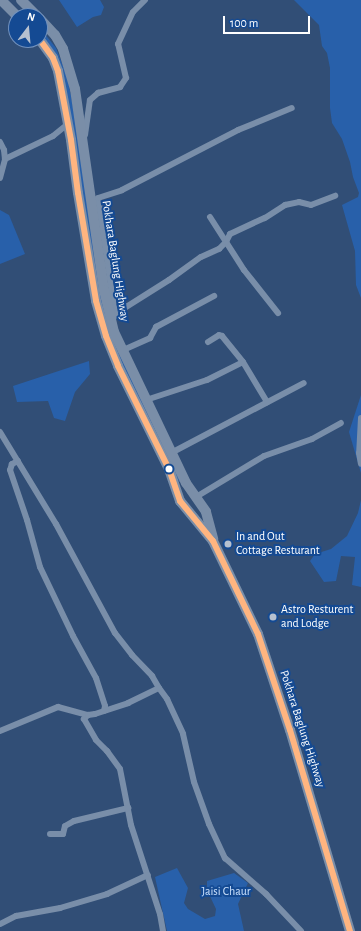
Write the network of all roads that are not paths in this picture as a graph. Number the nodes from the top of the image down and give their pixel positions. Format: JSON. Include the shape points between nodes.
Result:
{"nodes":[{"id":1,"x":1,"y":0,"type":"edge"},
{"id":2,"x":21,"y":0,"type":"edge"},
{"id":3,"x":145,"y":0,"type":"edge"},
{"id":4,"x":9,"y":8,"type":"edge"},
{"id":5,"x":29,"y":8,"type":"edge"},
{"id":6,"x":48,"y":29,"type":"edge"},
{"id":7,"x":46,"y":48,"type":"edge"},
{"id":8,"x":292,"y":108,"type":"dead end"},
{"id":9,"x":68,"y":124,"type":"junction"},
{"id":10,"x":0,"y":142,"type":"edge"},
{"id":11,"x":85,"y":147,"type":"junction"},
{"id":12,"x":4,"y":159,"type":"junction"},
{"id":13,"x":0,"y":178,"type":"edge"},
{"id":14,"x":335,"y":196,"type":"dead end"},
{"id":15,"x":210,"y":216,"type":"dead end"},
{"id":16,"x":226,"y":242,"type":"junction"},
{"id":17,"x":214,"y":296,"type":"dead end"},
{"id":18,"x":278,"y":312,"type":"dead end"},
{"id":19,"x":115,"y":314,"type":"junction"},
{"id":20,"x":112,"y":326,"type":"junction"},
{"id":21,"x":208,"y":342,"type":"dead end"},
{"id":22,"x":121,"y":351,"type":"junction"},
{"id":23,"x":242,"y":362,"type":"junction"},
{"id":24,"x":304,"y":383,"type":"dead end"},
{"id":25,"x":146,"y":400,"type":"junction"},
{"id":26,"x":267,"y":402,"type":"junction"},
{"id":27,"x":361,"y":418,"type":"edge"},
{"id":28,"x":341,"y":423,"type":"dead end"},
{"id":29,"x":0,"y":432,"type":"edge"},
{"id":30,"x":171,"y":453,"type":"junction"},
{"id":31,"x":18,"y":461,"type":"junction"},
{"id":32,"x":361,"y":464,"type":"edge"},
{"id":33,"x":196,"y":497,"type":"junction"},
{"id":34,"x":213,"y":541,"type":"junction"},
{"id":35,"x":159,"y":688,"type":"junction"},
{"id":36,"x":104,"y":711,"type":"junction"},
{"id":37,"x":88,"y":715,"type":"junction"},
{"id":38,"x":0,"y":731,"type":"edge"},
{"id":39,"x":128,"y":808,"type":"junction"},
{"id":40,"x":50,"y":834,"type":"dead end"},
{"id":41,"x":148,"y":874,"type":"junction"},
{"id":42,"x":0,"y":924,"type":"edge"},
{"id":43,"x":163,"y":931,"type":"edge"},
{"id":44,"x":301,"y":931,"type":"edge"},
{"id":45,"x":350,"y":931,"type":"edge"}],
"edges":[{"from":1,"to":4,"type":"highway"},
{"from":2,"to":5,"type":"highway"},
{"from":3,"to":11,"type":"street","via":[[133,12],[118,44],[126,78],[120,87],[98,93],[90,100]]},
{"from":6,"to":11,"type":"highway","name":"Pokhara Baglung Highway","via":[[66,57],[77,96]]},
{"from":7,"to":9,"type":"highway","name":"Pokhara Baglung Highway","via":[[58,71]]},
{"from":8,"to":19,"type":"street","via":[[238,130],[122,190],[98,198]]},
{"from":9,"to":12,"type":"street","via":[[52,136]]},
{"from":9,"to":34,"type":"highway","name":"Pokhara Baglung Highway","via":[[96,301],[106,336],[169,469],[180,502]]},
{"from":10,"to":12,"type":"street","via":[[4,150]]},
{"from":11,"to":20,"type":"highway","name":"Pokhara Baglung Highway","via":[[104,290]]},
{"from":12,"to":13,"type":"street"},
{"from":14,"to":16,"type":"street","via":[[311,205],[299,202],[286,205],[230,234]]},
{"from":15,"to":16,"type":"street"},
{"from":16,"to":18,"type":"street","via":[[244,270]]},
{"from":16,"to":19,"type":"street","via":[[219,249],[200,257]]},
{"from":17,"to":22,"type":"street","via":[[156,327],[150,338]]},
{"from":19,"to":20,"type":"street"},
{"from":20,"to":22,"type":"highway","name":"Pokhara Baglung Highway"},
{"from":21,"to":23,"type":"street","via":[[219,335],[222,336]]},
{"from":22,"to":25,"type":"highway","name":"Pokhara Baglung Highway"},
{"from":23,"to":25,"type":"street","via":[[207,380]]},
{"from":23,"to":26,"type":"street"},
{"from":24,"to":26,"type":"street"},
{"from":25,"to":30,"type":"highway","name":"Pokhara Baglung Highway"},
{"from":26,"to":30,"type":"street"},
{"from":27,"to":32,"type":"street"},
{"from":28,"to":33,"type":"street","via":[[312,439],[264,456]]},
{"from":29,"to":31,"type":"street"},
{"from":30,"to":33,"type":"highway","name":"Pokhara Baglung Highway","via":[[189,489]]},
{"from":31,"to":35,"type":"street","via":[[56,524],[115,633],[152,676]]},
{"from":31,"to":36,"type":"street","via":[[12,464],[10,470],[40,567],[96,678],[106,706]]},
{"from":33,"to":34,"type":"highway","name":"Pokhara Baglung Highway","via":[[208,518]]},
{"from":34,"to":45,"type":"highway","name":"Pokhara Baglung Highway","via":[[258,634]]},
{"from":35,"to":36,"type":"street"},
{"from":35,"to":44,"type":"street","via":[[167,699],[183,734],[194,782],[225,858],[266,894]]},
{"from":36,"to":37,"type":"street"},
{"from":37,"to":38,"type":"street","via":[[58,707]]},
{"from":37,"to":39,"type":"street","via":[[84,719],[96,740],[120,769]]},
{"from":39,"to":40,"type":"street","via":[[74,821],[66,826],[63,834]]},
{"from":39,"to":41,"type":"street","via":[[131,825]]},
{"from":41,"to":42,"type":"street","via":[[107,894],[60,908],[16,916]]},
{"from":41,"to":43,"type":"street"}]}
